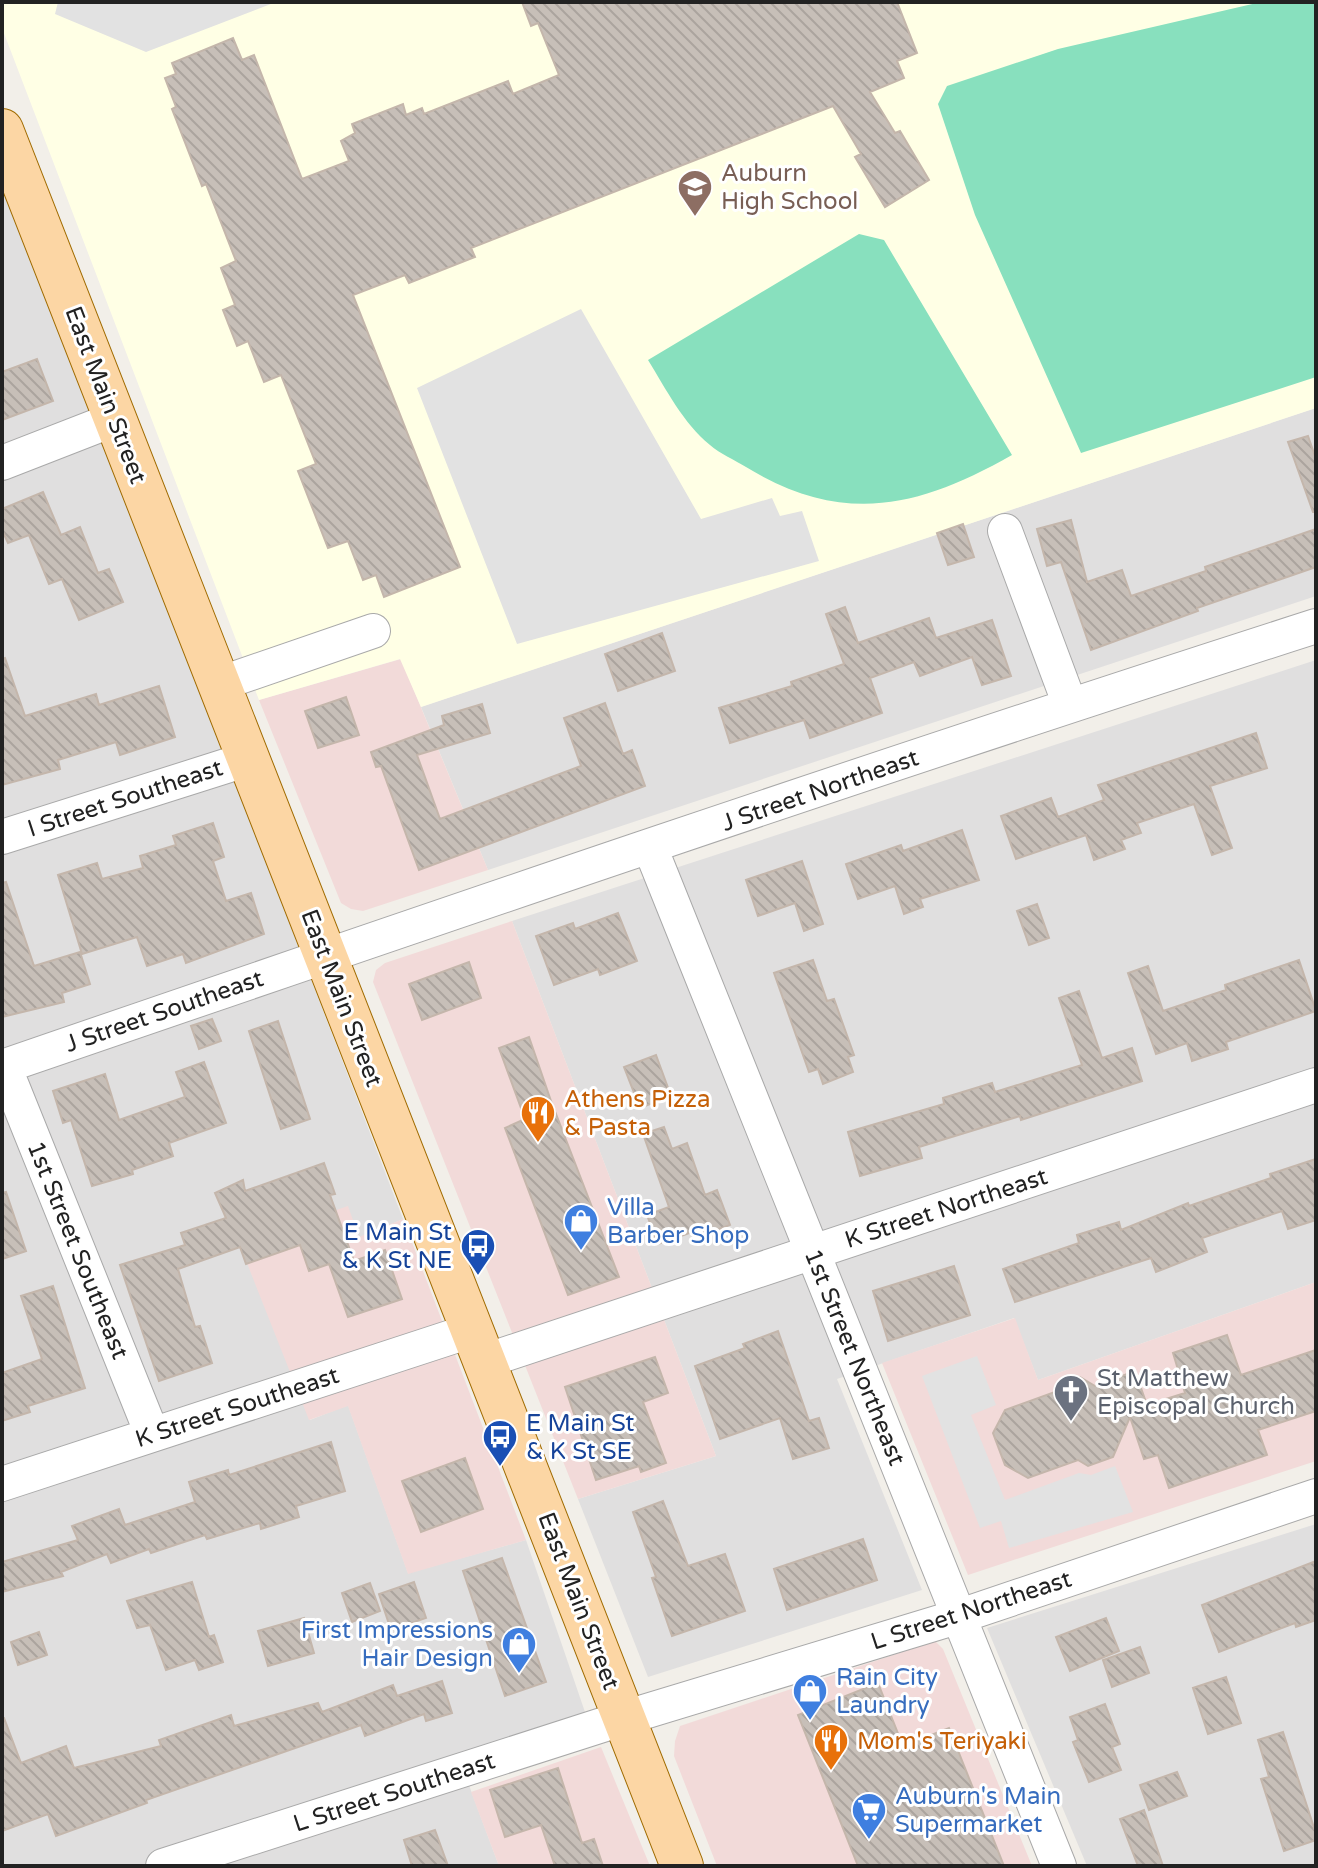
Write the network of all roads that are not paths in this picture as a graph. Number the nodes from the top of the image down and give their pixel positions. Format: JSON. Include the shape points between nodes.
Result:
{"nodes":[{"id":1,"x":2,"y":130,"type":"edge"},
{"id":2,"x":115,"y":419,"type":"junction"},
{"id":3,"x":2,"y":463,"type":"edge"},
{"id":4,"x":1005,"y":531,"type":"dead end"},
{"id":5,"x":1316,"y":626,"type":"edge"},
{"id":6,"x":373,"y":631,"type":"dead end"},
{"id":7,"x":219,"y":684,"type":"junction"},
{"id":8,"x":1070,"y":705,"type":"junction"},
{"id":9,"x":248,"y":759,"type":"junction"},
{"id":10,"x":2,"y":837,"type":"edge"},
{"id":11,"x":650,"y":847,"type":"junction"},
{"id":12,"x":325,"y":955,"type":"junction"},
{"id":13,"x":3,"y":1066,"type":"edge"},
{"id":14,"x":1316,"y":1085,"type":"edge"},
{"id":15,"x":813,"y":1252,"type":"junction"},
{"id":16,"x":479,"y":1346,"type":"junction"},
{"id":17,"x":152,"y":1434,"type":"junction"},
{"id":18,"x":2,"y":1484,"type":"edge"},
{"id":19,"x":1316,"y":1496,"type":"edge"},
{"id":20,"x":960,"y":1616,"type":"junction"},
{"id":21,"x":624,"y":1718,"type":"junction"},
{"id":22,"x":163,"y":1866,"type":"edge"},
{"id":23,"x":682,"y":1866,"type":"edge"},
{"id":24,"x":1059,"y":1866,"type":"edge"}],
"edges":[{"from":1,"to":2,"type":"main road","name":"East Main Street"},
{"from":2,"to":3,"type":"street"},
{"from":2,"to":7,"type":"main road","name":"East Main Street"},
{"from":4,"to":8,"type":"street"},
{"from":5,"to":8,"type":"street","name":"J Street Northeast"},
{"from":6,"to":7,"type":"street"},
{"from":7,"to":9,"type":"main road","name":"East Main Street"},
{"from":8,"to":11,"type":"street","name":"J Street Northeast"},
{"from":9,"to":10,"type":"street","name":"I Street Southeast"},
{"from":9,"to":12,"type":"main road","name":"East Main Street"},
{"from":11,"to":12,"type":"street","name":"J Street Northeast"},
{"from":11,"to":15,"type":"street","name":"1st Street Northeast"},
{"from":12,"to":13,"type":"street","name":"J Street Southeast"},
{"from":12,"to":16,"type":"main road","name":"East Main Street"},
{"from":13,"to":17,"type":"street","name":"1st Street Southeast"},
{"from":14,"to":15,"type":"street","name":"K Street Northeast"},
{"from":15,"to":16,"type":"street","name":"K Street Northeast"},
{"from":15,"to":20,"type":"street","name":"1st Street Northeast"},
{"from":16,"to":17,"type":"street","name":"K Street Southeast"},
{"from":16,"to":21,"type":"main road","name":"East Main Street"},
{"from":17,"to":18,"type":"street","name":"K Street Southeast"},
{"from":19,"to":20,"type":"street","name":"L Street Northeast"},
{"from":20,"to":21,"type":"street","name":"L Street Northeast"},
{"from":20,"to":24,"type":"street","name":"1st Street Northeast"},
{"from":21,"to":22,"type":"street","name":"L Street Southeast"},
{"from":21,"to":23,"type":"main road","name":"East Main Street"}]}
